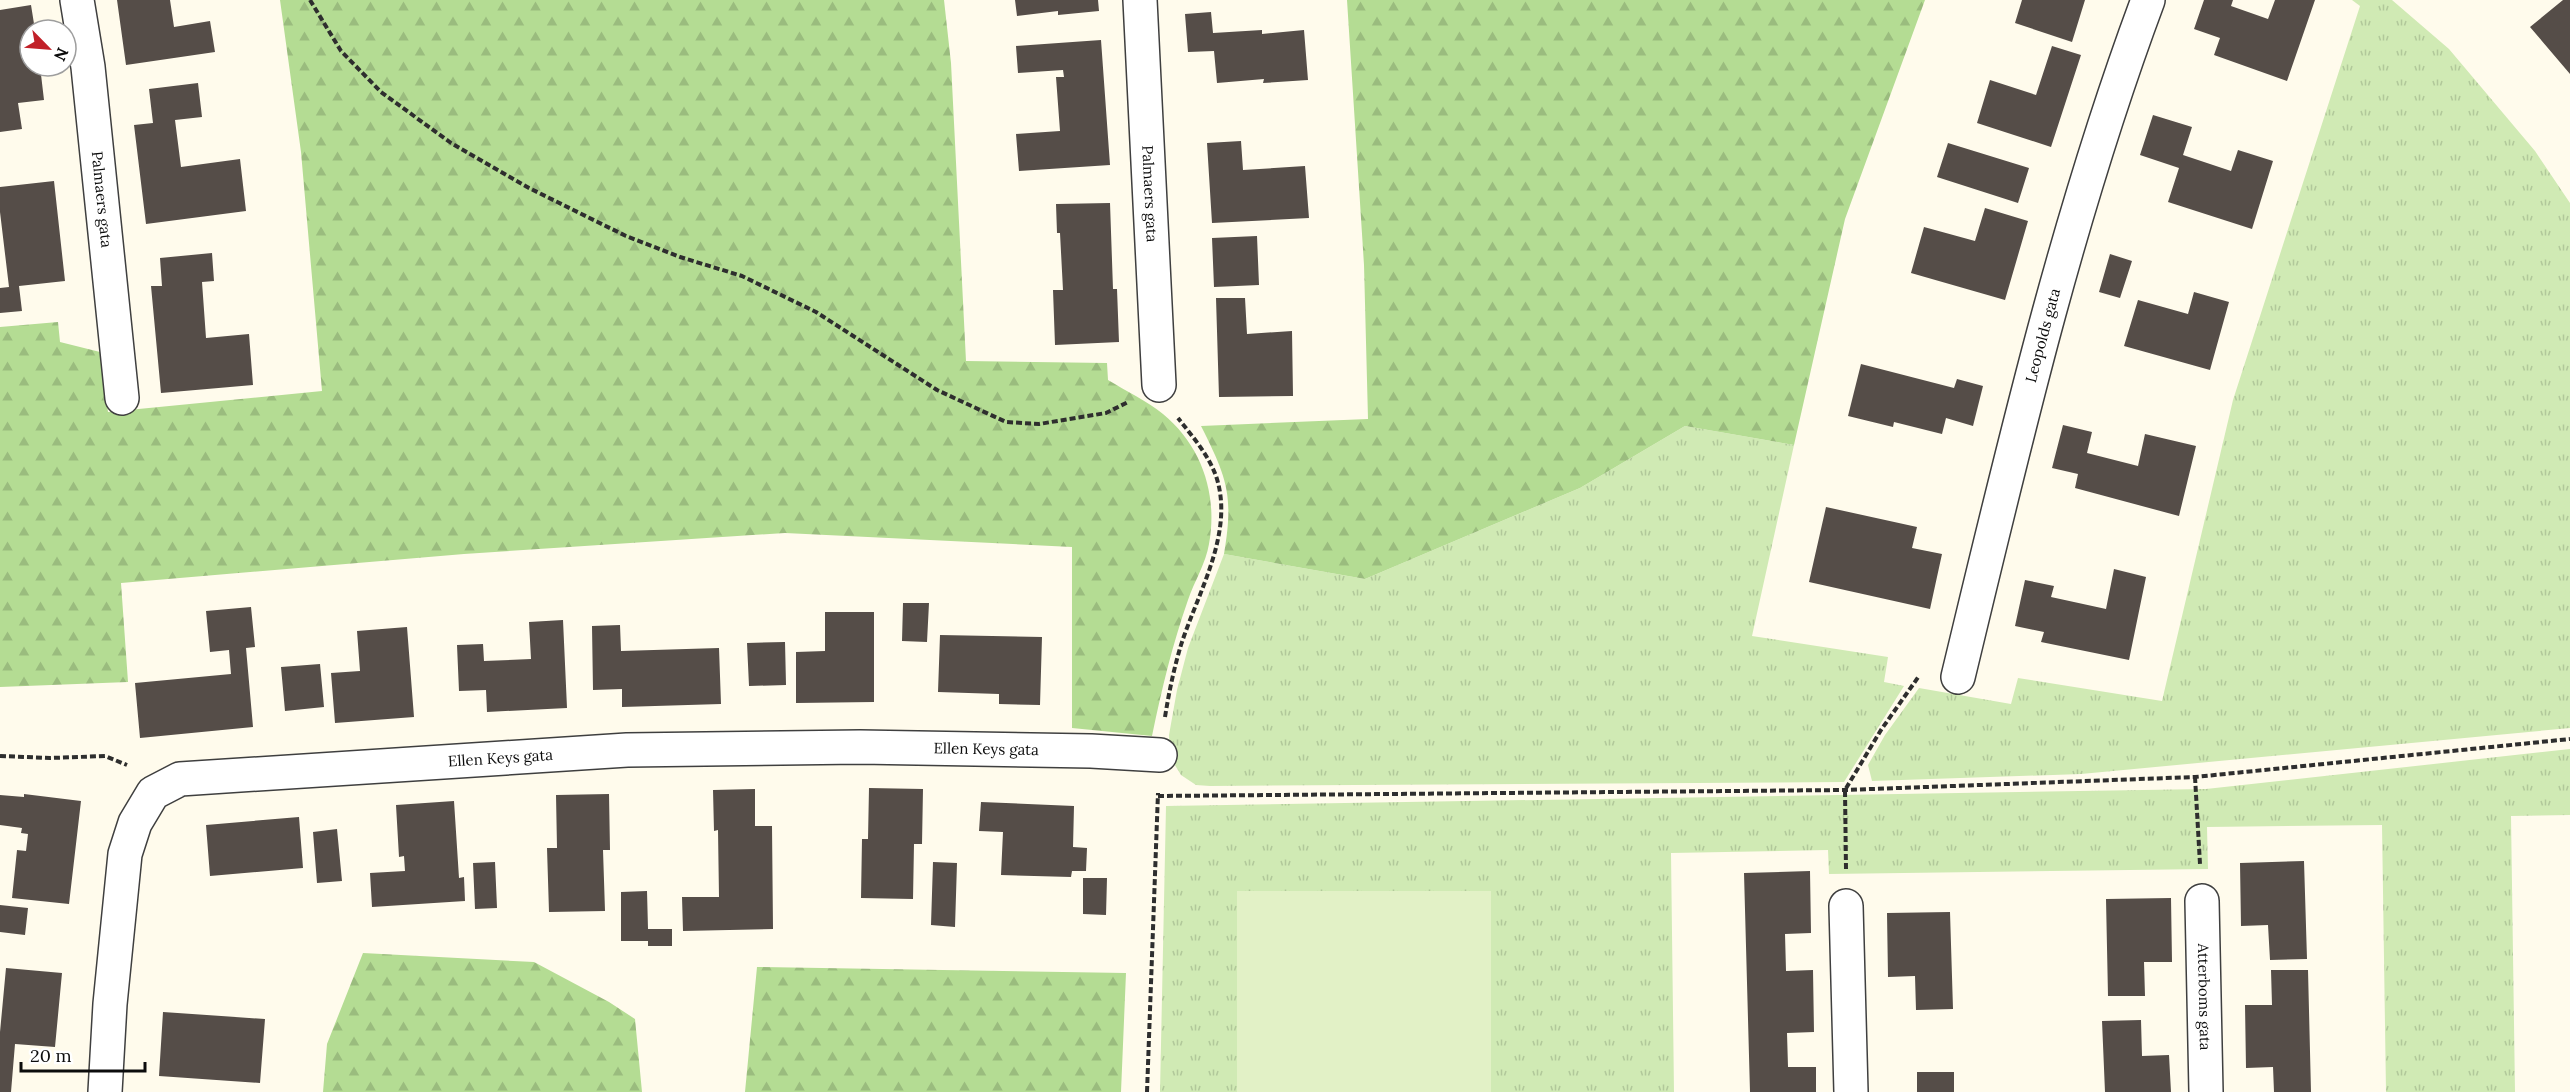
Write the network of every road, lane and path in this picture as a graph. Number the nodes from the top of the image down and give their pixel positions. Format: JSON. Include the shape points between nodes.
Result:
{"nodes":[{"id":1,"x":77,"y":0,"type":"edge"},
{"id":2,"x":310,"y":0,"type":"edge"},
{"id":3,"x":1140,"y":0,"type":"edge"},
{"id":4,"x":2148,"y":0,"type":"edge"},
{"id":5,"x":1159,"y":386,"type":"joint"},
{"id":6,"x":122,"y":398,"type":"dead end"},
{"id":7,"x":1958,"y":677,"type":"joint"},
{"id":8,"x":2570,"y":739,"type":"edge"},
{"id":9,"x":1160,"y":755,"type":"dead end"},
{"id":10,"x":0,"y":756,"type":"edge"},
{"id":11,"x":2195,"y":777,"type":"junction"},
{"id":12,"x":1845,"y":790,"type":"junction"},
{"id":13,"x":153,"y":793,"type":"junction"},
{"id":14,"x":1158,"y":796,"type":"dead end"},
{"id":15,"x":2202,"y":901,"type":"joint"},
{"id":16,"x":1846,"y":906,"type":"joint"},
{"id":17,"x":105,"y":1092,"type":"edge"},
{"id":18,"x":1851,"y":1092,"type":"edge"},
{"id":19,"x":2206,"y":1092,"type":"edge"}],
"edges":[{"from":1,"to":6,"type":"street","name":"Palmaers gata","via":[[88,67]]},
{"from":2,"to":5,"type":"path","via":[[341,51],[365,76],[451,143],[529,188],[626,236],[742,276],[816,312],[937,390],[988,415],[1006,422],[1039,424],[1106,413]]},
{"from":3,"to":5,"type":"street","name":"Palmaers gata"},
{"from":4,"to":7,"type":"street","name":"Leopolds gata","via":[[2070,236]]},
{"from":7,"to":12,"type":"path","via":[[1921,673]]},
{"from":8,"to":11,"type":"path"},
{"from":9,"to":13,"type":"street","name":"Ellen Keys gata","via":[[860,747],[627,750],[180,779]]},
{"from":10,"to":13,"type":"path","via":[[105,756],[138,770]]},
{"from":11,"to":12,"type":"path"},
{"from":11,"to":15,"type":"path"},
{"from":12,"to":14,"type":"path"},
{"from":12,"to":16,"type":"path"},
{"from":13,"to":17,"type":"street","via":[[135,823],[125,854]]},
{"from":15,"to":19,"type":"street","name":"Atterboms gata"},
{"from":16,"to":18,"type":"street"}]}
